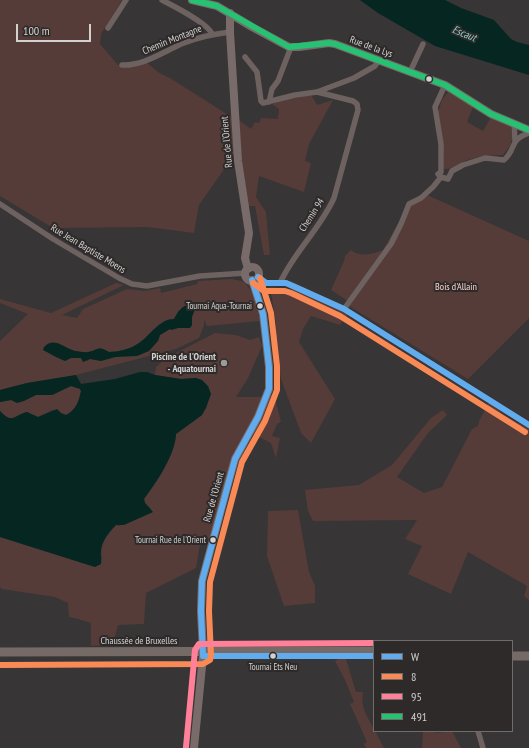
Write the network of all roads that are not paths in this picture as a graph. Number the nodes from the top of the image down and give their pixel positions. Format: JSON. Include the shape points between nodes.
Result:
{"nodes":[{"id":1,"x":126,"y":0,"type":"edge"},
{"id":2,"x":162,"y":0,"type":"edge"},
{"id":3,"x":192,"y":0,"type":"edge"},
{"id":4,"x":230,"y":13,"type":"junction"},
{"id":5,"x":108,"y":28,"type":"dead end"},
{"id":6,"x":230,"y":32,"type":"junction"},
{"id":7,"x":212,"y":34,"type":"junction"},
{"id":8,"x":422,"y":44,"type":"dead end"},
{"id":9,"x":291,"y":47,"type":"junction"},
{"id":10,"x":245,"y":57,"type":"dead end"},
{"id":11,"x":379,"y":60,"type":"junction"},
{"id":12,"x":122,"y":65,"type":"dead end"},
{"id":13,"x":410,"y":72,"type":"junction"},
{"id":14,"x":445,"y":85,"type":"junction"},
{"id":15,"x":317,"y":92,"type":"junction"},
{"id":16,"x":269,"y":102,"type":"junction"},
{"id":17,"x":514,"y":123,"type":"junction"},
{"id":18,"x":529,"y":132,"type":"edge"},
{"id":19,"x":515,"y":141,"type":"junction"},
{"id":20,"x":441,"y":177,"type":"junction"},
{"id":21,"x":0,"y":204,"type":"edge"},
{"id":22,"x":247,"y":271,"type":"junction"},
{"id":23,"x":255,"y":279,"type":"junction"},
{"id":24,"x":280,"y":283,"type":"junction"},
{"id":25,"x":344,"y":309,"type":"junction"},
{"id":26,"x":529,"y":425,"type":"edge"},
{"id":27,"x":373,"y":651,"type":"edge"},
{"id":28,"x":513,"y":651,"type":"edge"},
{"id":29,"x":529,"y":651,"type":"edge"},
{"id":30,"x":0,"y":652,"type":"edge"},
{"id":31,"x":203,"y":654,"type":"junction"},
{"id":32,"x":373,"y":656,"type":"edge"},
{"id":33,"x":513,"y":656,"type":"edge"},
{"id":34,"x":529,"y":656,"type":"edge"},
{"id":35,"x":0,"y":657,"type":"edge"},
{"id":36,"x":478,"y":732,"type":"edge"},
{"id":37,"x":194,"y":748,"type":"edge"},
{"id":38,"x":483,"y":748,"type":"edge"}],
"edges":[{"from":1,"to":5,"type":"street"},
{"from":2,"to":7,"type":"street","via":[[199,22]]},
{"from":3,"to":4,"type":"street","via":[[217,6]]},
{"from":4,"to":6,"type":"street","name":"Rue de l'Orient"},
{"from":4,"to":9,"type":"street"},
{"from":6,"to":7,"type":"street","name":"Chemin Montagne"},
{"from":6,"to":22,"type":"street","name":"Rue de l'Orient","via":[[237,152],[249,233],[245,258]]},
{"from":7,"to":12,"type":"street","name":"Chemin Montagne","via":[[145,61]]},
{"from":8,"to":13,"type":"street"},
{"from":9,"to":11,"type":"street","name":"Rue de la Lys","via":[[329,43]]},
{"from":9,"to":16,"type":"street","via":[[278,81],[272,89]]},
{"from":10,"to":16,"type":"street","via":[[257,72],[261,102]]},
{"from":11,"to":13,"type":"street","name":"Rue de la Lys"},
{"from":11,"to":15,"type":"street","via":[[375,66],[354,78]]},
{"from":13,"to":14,"type":"street","name":"Rue de la Lys"},
{"from":14,"to":17,"type":"street","name":"Rue de la Lys","via":[[491,114]]},
{"from":14,"to":20,"type":"street","via":[[435,107],[441,144],[441,172],[438,174]]},
{"from":15,"to":16,"type":"street"},
{"from":15,"to":24,"type":"street","name":"Chemin 94","via":[[353,101],[357,104],[358,110],[328,211]]},
{"from":17,"to":18,"type":"street","name":"Rue de la Lys"},
{"from":17,"to":19,"type":"street"},
{"from":18,"to":19,"type":"street"},
{"from":19,"to":20,"type":"street","via":[[504,160],[485,158],[452,171],[448,179]]},
{"from":20,"to":25,"type":"street","via":[[421,198],[409,204],[391,244]]},
{"from":21,"to":22,"type":"street","name":"Rue Jean Baptiste Moens","via":[[53,239],[132,284],[147,286],[200,276]]},
{"from":22,"to":23,"type":"street","via":[[248,279]]},
{"from":22,"to":23,"type":"street","via":[[256,268],[259,272]]},
{"from":23,"to":24,"type":"street","via":[[266,283]]},
{"from":23,"to":31,"type":"street","name":"Rue de l'Orient","via":[[263,314],[269,389],[258,417],[235,459],[213,539],[202,586]]},
{"from":24,"to":25,"type":"street","via":[[294,286]]},
{"from":25,"to":26,"type":"street"},
{"from":27,"to":31,"type":"main road","name":"Chaussée de Bruxelles"},
{"from":28,"to":29,"type":"main road"},
{"from":30,"to":31,"type":"main road","name":"Chaussée de Bruxelles"},
{"from":31,"to":32,"type":"main road","name":"Chaussée de Bruxelles"},
{"from":31,"to":35,"type":"main road","name":"Chaussée de Bruxelles"},
{"from":31,"to":37,"type":"street","name":"Rue de l'Orient"},
{"from":33,"to":34,"type":"main road"},
{"from":36,"to":38,"type":"street"}]}
